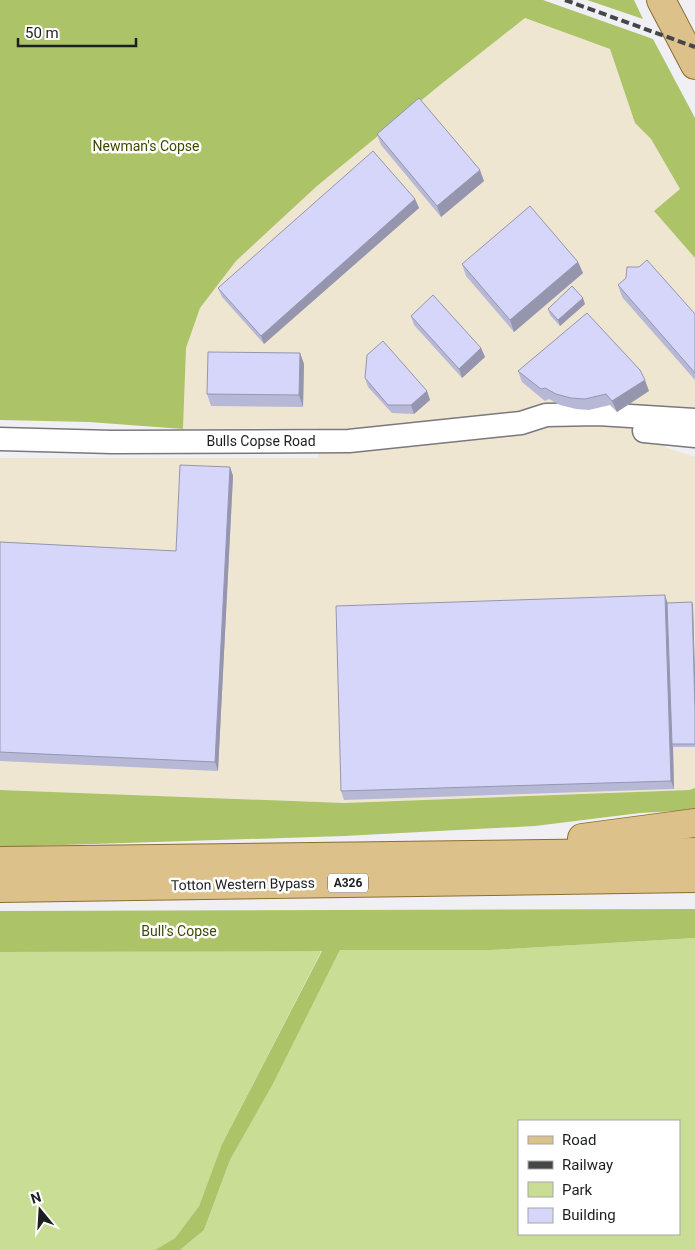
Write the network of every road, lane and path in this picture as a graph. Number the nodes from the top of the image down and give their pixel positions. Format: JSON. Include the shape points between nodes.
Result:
{"nodes":[{"id":1,"x":661,"y":0,"type":"edge"},
{"id":2,"x":695,"y":65,"type":"edge"},
{"id":3,"x":695,"y":420,"type":"edge"},
{"id":4,"x":521,"y":423,"type":"junction"},
{"id":5,"x":695,"y":436,"type":"edge"},
{"id":6,"x":0,"y":439,"type":"edge"},
{"id":7,"x":695,"y":823,"type":"edge"},
{"id":8,"x":695,"y":852,"type":"edge"},
{"id":9,"x":454,"y":854,"type":"junction"},
{"id":10,"x":0,"y":861,"type":"edge"},
{"id":11,"x":695,"y":878,"type":"edge"},
{"id":12,"x":0,"y":888,"type":"edge"}],
"edges":[{"from":1,"to":2,"type":"main road"},
{"from":3,"to":4,"type":"street","name":"Bulls Copse Road","via":[[546,415]]},
{"from":4,"to":5,"type":"street","name":"Bulls Copse Road","via":[[547,428],[596,428]]},
{"from":4,"to":6,"type":"street","name":"Bulls Copse Road","via":[[349,441]]},
{"from":7,"to":9,"type":"main road"},
{"from":8,"to":9,"type":"main road","name":"Totton Western Bypass","number":"A326"},
{"from":9,"to":10,"type":"main road","name":"Totton Western Bypass","number":"A326"},
{"from":11,"to":12,"type":"main road","name":"Totton Western Bypass","number":"A326"}]}
